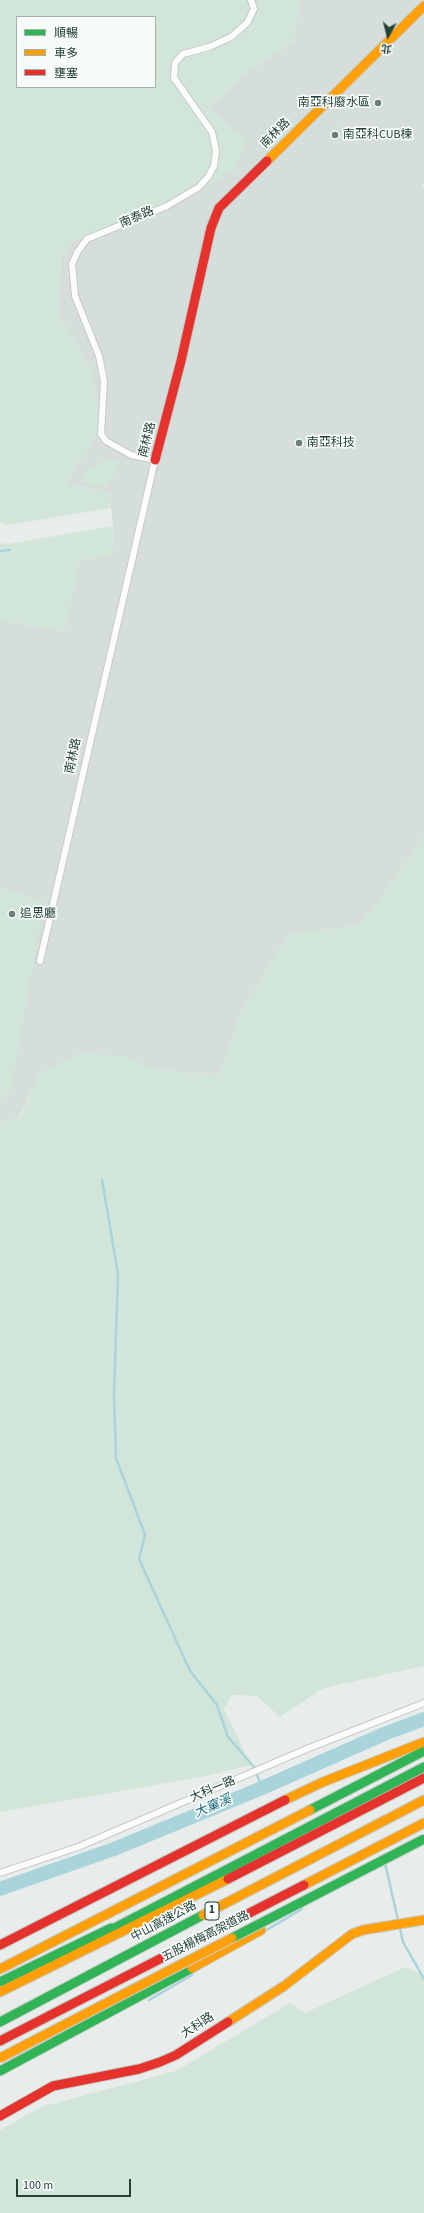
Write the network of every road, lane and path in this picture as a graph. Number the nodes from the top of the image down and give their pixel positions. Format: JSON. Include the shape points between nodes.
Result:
{"nodes":[{"id":1,"x":251,"y":0,"type":"edge"},
{"id":2,"x":424,"y":6,"type":"edge"},
{"id":3,"x":155,"y":460,"type":"junction"},
{"id":4,"x":40,"y":961,"type":"dead end"},
{"id":5,"x":424,"y":1703,"type":"edge"},
{"id":6,"x":424,"y":1742,"type":"edge"},
{"id":7,"x":424,"y":1751,"type":"edge"},
{"id":8,"x":421,"y":1768,"type":"edge"},
{"id":9,"x":424,"y":1778,"type":"edge"},
{"id":10,"x":424,"y":1800,"type":"edge"},
{"id":11,"x":424,"y":1822,"type":"edge"},
{"id":12,"x":424,"y":1838,"type":"edge"},
{"id":13,"x":0,"y":1873,"type":"edge"},
{"id":14,"x":132,"y":1918,"type":"junction"},
{"id":15,"x":424,"y":1920,"type":"edge"},
{"id":16,"x":0,"y":1945,"type":"edge"},
{"id":17,"x":0,"y":1969,"type":"edge"},
{"id":18,"x":38,"y":1972,"type":"junction"},
{"id":19,"x":0,"y":1982,"type":"edge"},
{"id":20,"x":0,"y":1992,"type":"edge"},
{"id":21,"x":0,"y":2022,"type":"edge"},
{"id":22,"x":0,"y":2041,"type":"edge"},
{"id":23,"x":0,"y":2058,"type":"edge"},
{"id":24,"x":0,"y":2071,"type":"edge"},
{"id":25,"x":0,"y":2116,"type":"edge"}],
"edges":[{"from":1,"to":3,"type":"street","name":"南泰路","via":[[254,9],[247,23],[231,37],[209,47],[183,54],[175,62],[174,78],[212,132],[216,151],[214,166],[208,177],[199,187],[167,206],[87,239],[72,264],[75,296],[99,356],[104,381],[101,434],[106,441],[131,455]]},
{"from":2,"to":3,"type":"main road","name":"南林路","via":[[219,208],[211,228],[181,361]]},
{"from":3,"to":4,"type":"street","name":"南林路"},
{"from":5,"to":13,"type":"street","name":"大科一路","via":[[309,1748],[78,1847]]},
{"from":6,"to":16,"type":"main road","via":[[323,1782]]},
{"from":7,"to":17,"type":"main road"},
{"from":8,"to":14,"type":"main road"},
{"from":9,"to":18,"type":"main road","name":"中山高速公路","number":"1","via":[[130,1929]]},
{"from":10,"to":21,"type":"main road","name":"中山高速公路","number":"1"},
{"from":11,"to":22,"type":"main road"},
{"from":12,"to":23,"type":"main road","name":"五股楊梅高架道路","bridge":true},
{"from":12,"to":24,"type":"main road","via":[[373,1869]]},
{"from":14,"to":18,"type":"main road"},
{"from":14,"to":19,"type":"main road"},
{"from":15,"to":25,"type":"main road","name":"大科路","via":[[352,1934],[284,1986],[166,2060],[139,2069],[53,2086]]},
{"from":18,"to":20,"type":"main road","name":"中山高速公路","number":"1"}]}
